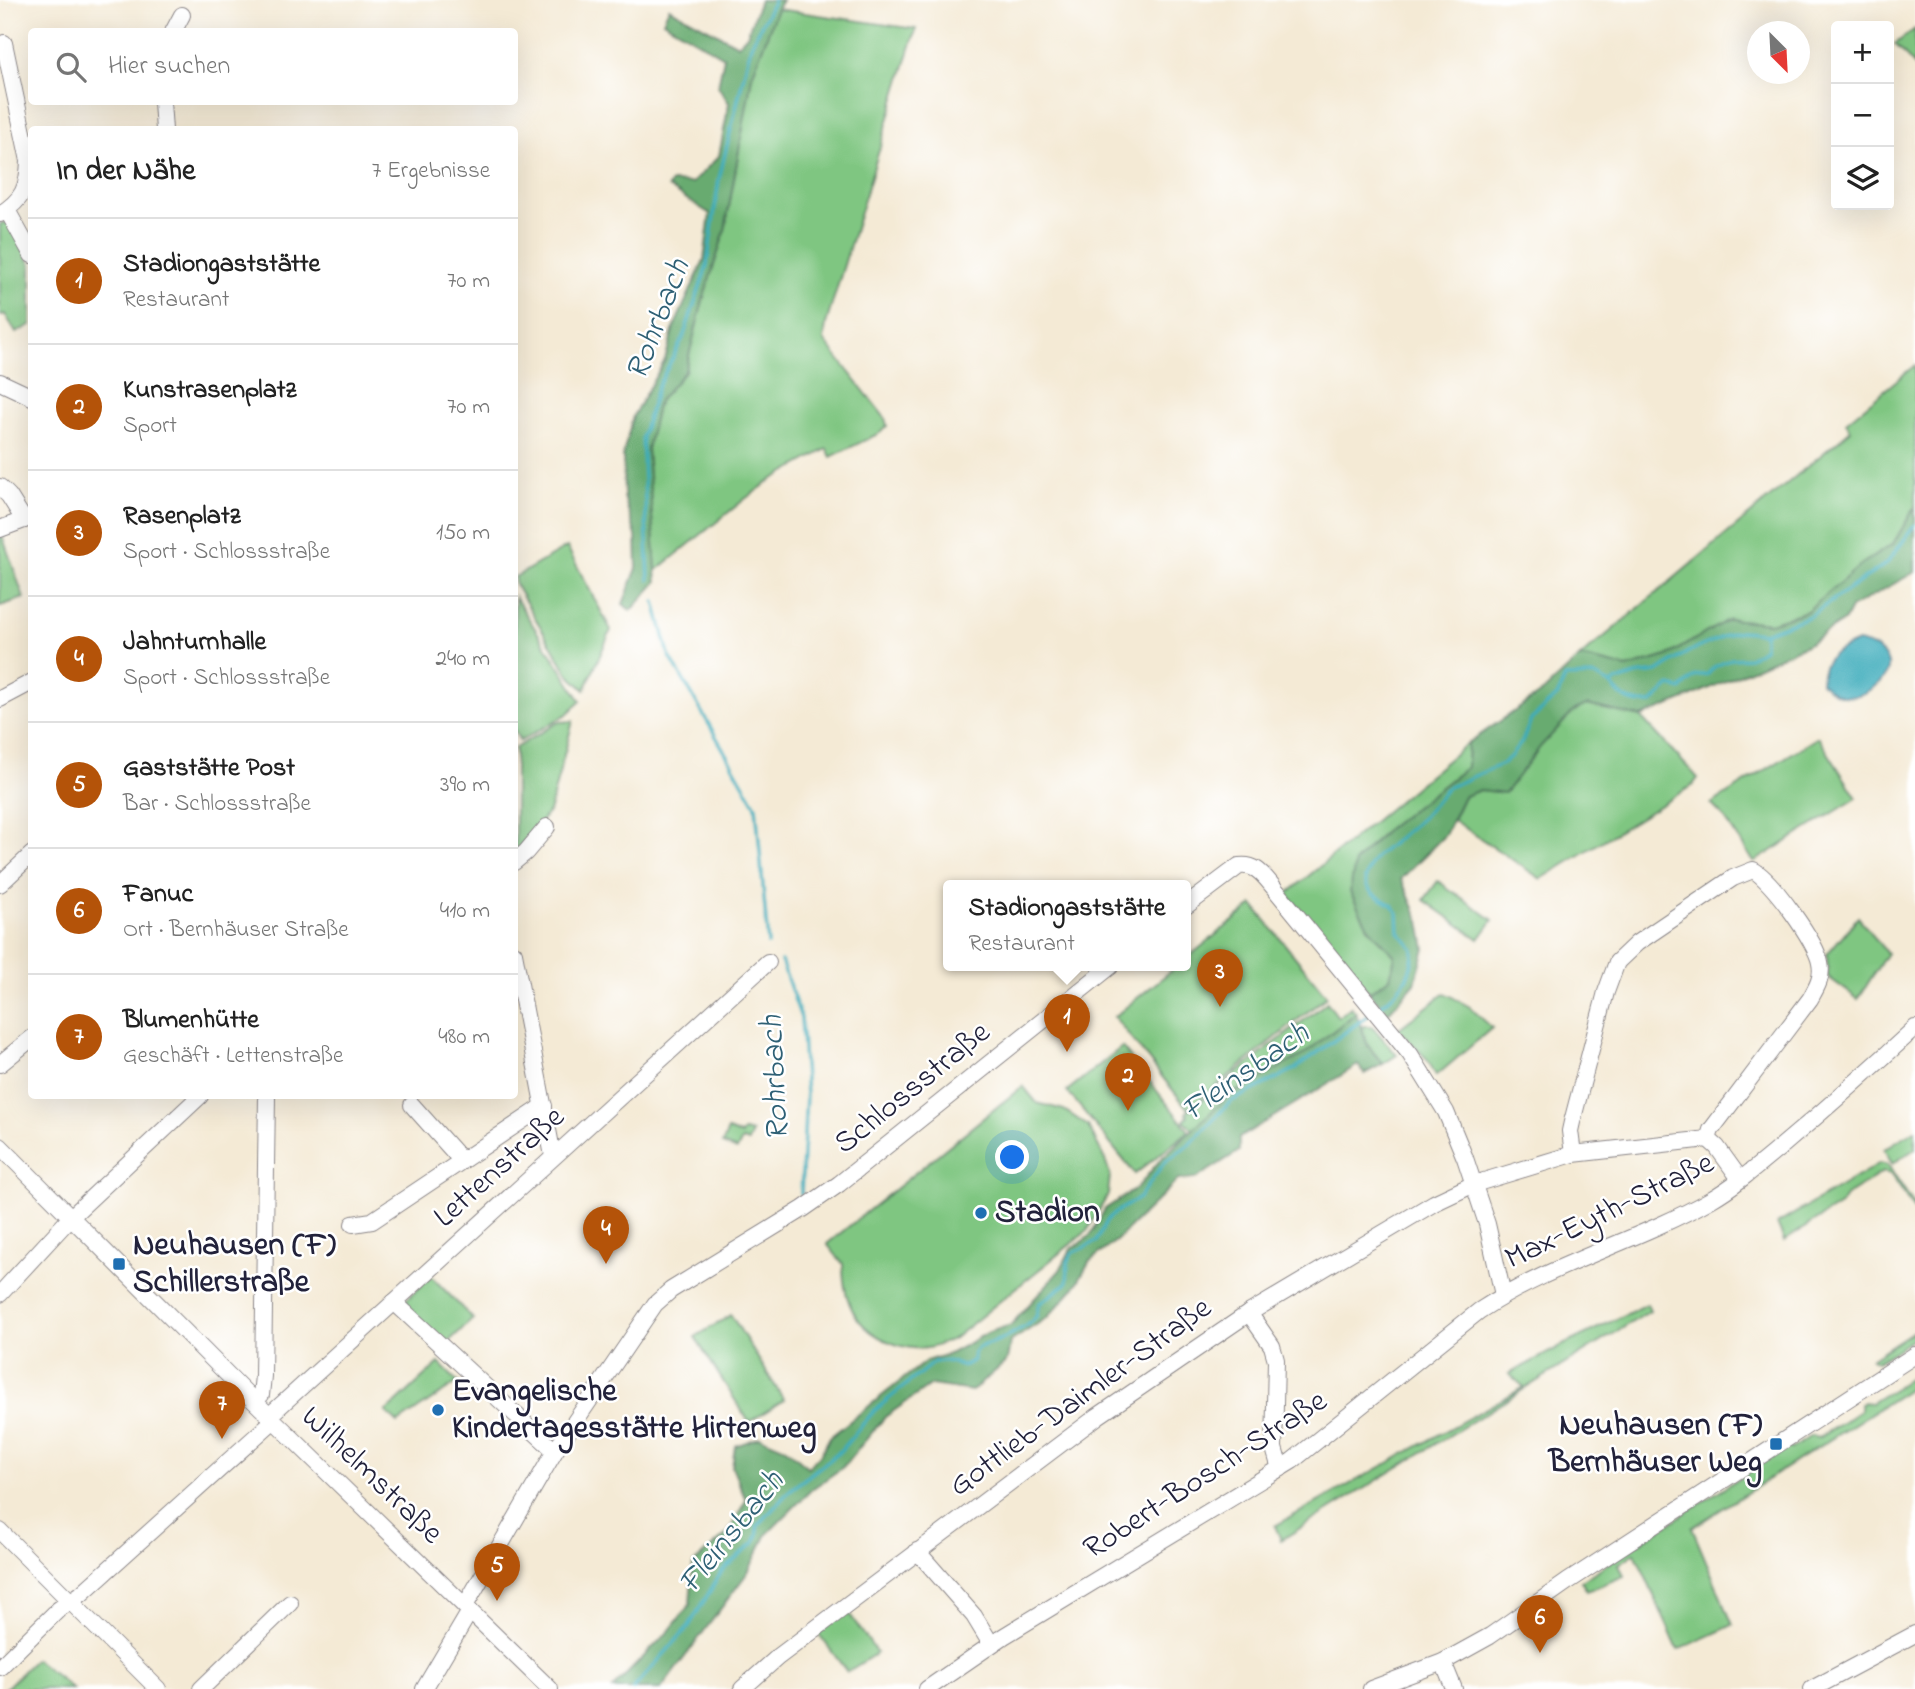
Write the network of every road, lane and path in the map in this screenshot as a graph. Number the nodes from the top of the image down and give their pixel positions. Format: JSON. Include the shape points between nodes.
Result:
{"nodes":[{"id":1,"x":182,"y":15,"type":"dead end"},
{"id":2,"x":175,"y":28,"type":"edge"},
{"id":3,"x":4,"y":43,"type":"dead end"},
{"id":4,"x":162,"y":105,"type":"edge"},
{"id":5,"x":164,"y":126,"type":"edge"},
{"id":6,"x":28,"y":156,"type":"edge"},
{"id":7,"x":28,"y":182,"type":"edge"},
{"id":8,"x":3,"y":212,"type":"edge"},
{"id":9,"x":28,"y":249,"type":"edge"},
{"id":10,"x":0,"y":382,"type":"edge"},
{"id":11,"x":28,"y":395,"type":"edge"},
{"id":12,"x":0,"y":488,"type":"edge"},
{"id":13,"x":28,"y":519,"type":"edge"},
{"id":14,"x":0,"y":529,"type":"edge"},
{"id":15,"x":28,"y":684,"type":"edge"},
{"id":16,"x":0,"y":699,"type":"edge"},
{"id":17,"x":547,"y":827,"type":"dead end"},
{"id":18,"x":28,"y":858,"type":"edge"},
{"id":19,"x":518,"y":858,"type":"edge"},
{"id":20,"x":0,"y":884,"type":"edge"},
{"id":21,"x":1191,"y":902,"type":"edge"},
{"id":22,"x":768,"y":962,"type":"dead end"},
{"id":23,"x":1105,"y":971,"type":"edge"},
{"id":24,"x":518,"y":973,"type":"edge"},
{"id":25,"x":1915,"y":1028,"type":"edge"},
{"id":26,"x":28,"y":1041,"type":"edge"},
{"id":27,"x":0,"y":1064,"type":"edge"},
{"id":28,"x":197,"y":1099,"type":"edge"},
{"id":29,"x":267,"y":1099,"type":"edge"},
{"id":30,"x":412,"y":1105,"type":"dead end"},
{"id":31,"x":544,"y":1106,"type":"junction"},
{"id":32,"x":1708,"y":1139,"type":"junction"},
{"id":33,"x":0,"y":1146,"type":"edge"},
{"id":34,"x":1573,"y":1154,"type":"junction"},
{"id":35,"x":553,"y":1156,"type":"junction"},
{"id":36,"x":462,"y":1161,"type":"junction"},
{"id":37,"x":1740,"y":1179,"type":"junction"},
{"id":38,"x":1474,"y":1184,"type":"junction"},
{"id":39,"x":72,"y":1216,"type":"junction"},
{"id":40,"x":353,"y":1224,"type":"dead end"},
{"id":41,"x":0,"y":1294,"type":"edge"},
{"id":42,"x":1503,"y":1295,"type":"junction"},
{"id":43,"x":399,"y":1308,"type":"junction"},
{"id":44,"x":1249,"y":1313,"type":"junction"},
{"id":45,"x":1915,"y":1355,"type":"edge"},
{"id":46,"x":254,"y":1401,"type":"junction"},
{"id":47,"x":271,"y":1418,"type":"junction"},
{"id":48,"x":555,"y":1451,"type":"junction"},
{"id":49,"x":1280,"y":1469,"type":"junction"},
{"id":50,"x":0,"y":1531,"type":"edge"},
{"id":51,"x":917,"y":1551,"type":"junction"},
{"id":52,"x":70,"y":1601,"type":"junction"},
{"id":53,"x":290,"y":1602,"type":"dead end"},
{"id":54,"x":468,"y":1608,"type":"junction"},
{"id":55,"x":1915,"y":1634,"type":"edge"},
{"id":56,"x":991,"y":1644,"type":"junction"},
{"id":57,"x":1443,"y":1662,"type":"junction"},
{"id":58,"x":0,"y":1667,"type":"edge"},
{"id":59,"x":159,"y":1689,"type":"edge"},
{"id":60,"x":201,"y":1689,"type":"edge"},
{"id":61,"x":424,"y":1689,"type":"edge"},
{"id":62,"x":550,"y":1689,"type":"edge"},
{"id":63,"x":742,"y":1689,"type":"edge"},
{"id":64,"x":927,"y":1689,"type":"edge"},
{"id":65,"x":1371,"y":1689,"type":"edge"},
{"id":66,"x":1454,"y":1689,"type":"edge"},
{"id":67,"x":1812,"y":1689,"type":"edge"}],
"edges":[{"from":1,"to":2,"type":"street"},
{"from":3,"to":6,"type":"street"},
{"from":4,"to":5,"type":"street"},
{"from":7,"to":8,"type":"street","via":[[17,201]]},
{"from":8,"to":9,"type":"street"},
{"from":10,"to":11,"type":"street"},
{"from":12,"to":13,"type":"street"},
{"from":13,"to":14,"type":"street"},
{"from":15,"to":16,"type":"street"},
{"from":17,"to":19,"type":"street"},
{"from":18,"to":20,"type":"street"},
{"from":21,"to":38,"type":"street","via":[[1234,868],[1258,869],[1410,1054],[1440,1102]]},
{"from":22,"to":35,"type":"street","name":"Lettenstraße"},
{"from":23,"to":48,"type":"street","name":"Schlossstraße","via":[[839,1184],[671,1290],[655,1304]]},
{"from":24,"to":31,"type":"street"},
{"from":25,"to":37,"type":"street","name":"Max-Eyth-Straße","via":[[1834,1103]]},
{"from":26,"to":27,"type":"street"},
{"from":28,"to":39,"type":"street"},
{"from":29,"to":46,"type":"street","via":[[263,1376],[261,1395]]},
{"from":30,"to":36,"type":"street"},
{"from":31,"to":35,"type":"street"},
{"from":31,"to":36,"type":"street"},
{"from":32,"to":34,"type":"street","name":"Gottlieb-Daimler-Straße"},
{"from":32,"to":34,"type":"street","via":[[1820,981],[1821,964],[1811,942],[1771,884],[1753,870],[1733,878],[1637,943],[1617,962],[1572,1122]]},
{"from":32,"to":37,"type":"street","name":"Max-Eyth-Straße"},
{"from":33,"to":39,"type":"street","name":"Wilhelmstraße"},
{"from":34,"to":38,"type":"street","name":"Gottlieb-Daimler-Straße"},
{"from":35,"to":43,"type":"street","name":"Lettenstraße"},
{"from":36,"to":40,"type":"street","via":[[372,1221]]},
{"from":37,"to":42,"type":"street","name":"Max-Eyth-Straße","via":[[1662,1224]]},
{"from":38,"to":42,"type":"street"},
{"from":38,"to":44,"type":"street","name":"Gottlieb-Daimler-Straße","via":[[1434,1202]]},
{"from":39,"to":41,"type":"street"},
{"from":39,"to":46,"type":"street","name":"Wilhelmstraße"},
{"from":42,"to":49,"type":"street","name":"Robert-Bosch-Straße"},
{"from":43,"to":47,"type":"street","name":"Lettenstraße"},
{"from":43,"to":48,"type":"street"},
{"from":44,"to":49,"type":"street","via":[[1272,1346],[1276,1360],[1274,1448]]},
{"from":44,"to":51,"type":"street","name":"Gottlieb-Daimler-Straße","via":[[1097,1416]]},
{"from":45,"to":57,"type":"street","via":[[1499,1630]]},
{"from":46,"to":47,"type":"street","name":"Wilhelmstraße"},
{"from":47,"to":52,"type":"street","name":"Lettenstraße"},
{"from":47,"to":54,"type":"street","name":"Wilhelmstraße"},
{"from":48,"to":54,"type":"street","name":"Schlossstraße"},
{"from":49,"to":56,"type":"street","name":"Robert-Bosch-Straße"},
{"from":50,"to":52,"type":"street"},
{"from":51,"to":56,"type":"street","via":[[974,1616]]},
{"from":51,"to":63,"type":"street","name":"Gottlieb-Daimler-Straße"},
{"from":52,"to":58,"type":"street","name":"Lettenstraße"},
{"from":52,"to":59,"type":"street"},
{"from":53,"to":60,"type":"street"},
{"from":54,"to":61,"type":"street","name":"Schlossstraße"},
{"from":54,"to":62,"type":"street","name":"Wilhelmstraße"},
{"from":55,"to":67,"type":"street"},
{"from":56,"to":64,"type":"street","name":"Robert-Bosch-Straße"},
{"from":57,"to":65,"type":"street"},
{"from":57,"to":66,"type":"street"}]}
